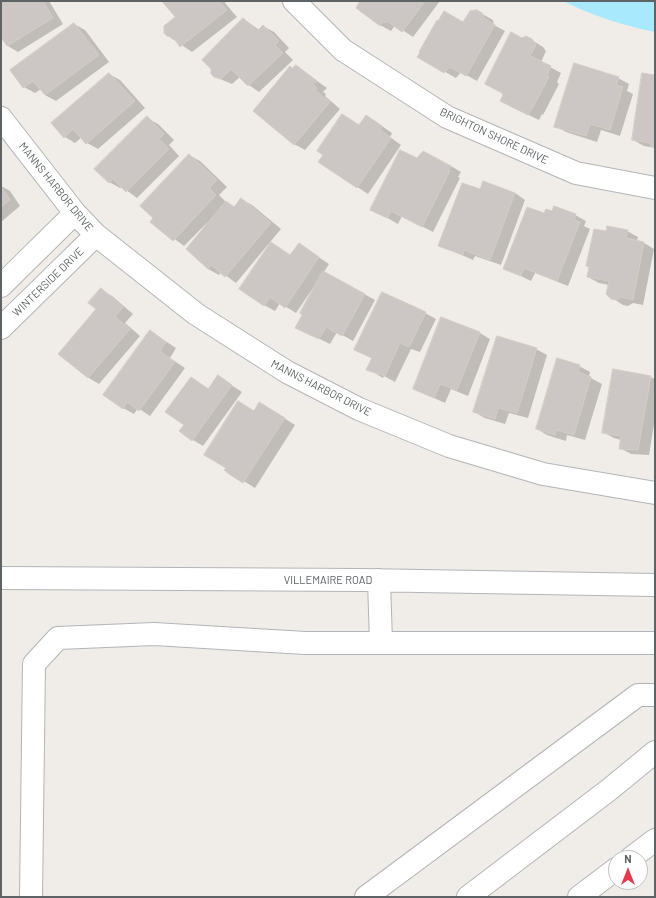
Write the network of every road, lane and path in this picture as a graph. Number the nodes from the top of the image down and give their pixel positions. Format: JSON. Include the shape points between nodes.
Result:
{"nodes":[{"id":1,"x":294,"y":1,"type":"edge"},
{"id":2,"x":1,"y":118,"type":"edge"},
{"id":3,"x":655,"y":188,"type":"edge"},
{"id":4,"x":75,"y":212,"type":"junction"},
{"id":5,"x":96,"y":235,"type":"junction"},
{"id":6,"x":1,"y":286,"type":"edge"},
{"id":7,"x":1,"y":328,"type":"edge"},
{"id":8,"x":655,"y":492,"type":"edge"},
{"id":9,"x":1,"y":578,"type":"edge"},
{"id":10,"x":379,"y":580,"type":"junction"},
{"id":11,"x":655,"y":585,"type":"edge"},
{"id":12,"x":381,"y":643,"type":"junction"},
{"id":13,"x":655,"y":643,"type":"edge"},
{"id":14,"x":655,"y":695,"type":"edge"},
{"id":15,"x":655,"y":752,"type":"edge"},
{"id":16,"x":655,"y":840,"type":"edge"},
{"id":17,"x":642,"y":850,"type":"edge"},
{"id":18,"x":608,"y":875,"type":"edge"},
{"id":19,"x":31,"y":897,"type":"edge"},
{"id":20,"x":366,"y":897,"type":"edge"},
{"id":21,"x":468,"y":897,"type":"edge"},
{"id":22,"x":579,"y":897,"type":"edge"}],
"edges":[{"from":1,"to":3,"type":"street","name":"BRIGHTON SHORE DRIVE","via":[[343,50],[447,117],[576,173]]},
{"from":2,"to":4,"type":"street","name":"MANNS HARBOR DRIVE"},
{"from":4,"to":5,"type":"street","name":"MANNS HARBOR DRIVE"},
{"from":4,"to":6,"type":"street"},
{"from":5,"to":7,"type":"street","name":"WINTERSIDE DRIVE"},
{"from":5,"to":8,"type":"street","name":"MANNS HARBOR DRIVE","via":[[196,314],[287,372],[359,409],[448,446],[543,474]]},
{"from":9,"to":10,"type":"street","name":"VILLEMAIRE ROAD"},
{"from":10,"to":11,"type":"street","name":"VILLEMAIRE ROAD"},
{"from":10,"to":12,"type":"street"},
{"from":12,"to":13,"type":"street"},
{"from":12,"to":19,"type":"street","via":[[305,642],[154,634],[58,638],[34,664]]},
{"from":14,"to":20,"type":"street","via":[[638,696]]},
{"from":15,"to":21,"type":"street"},
{"from":16,"to":17,"type":"street"},
{"from":18,"to":22,"type":"street"}]}
